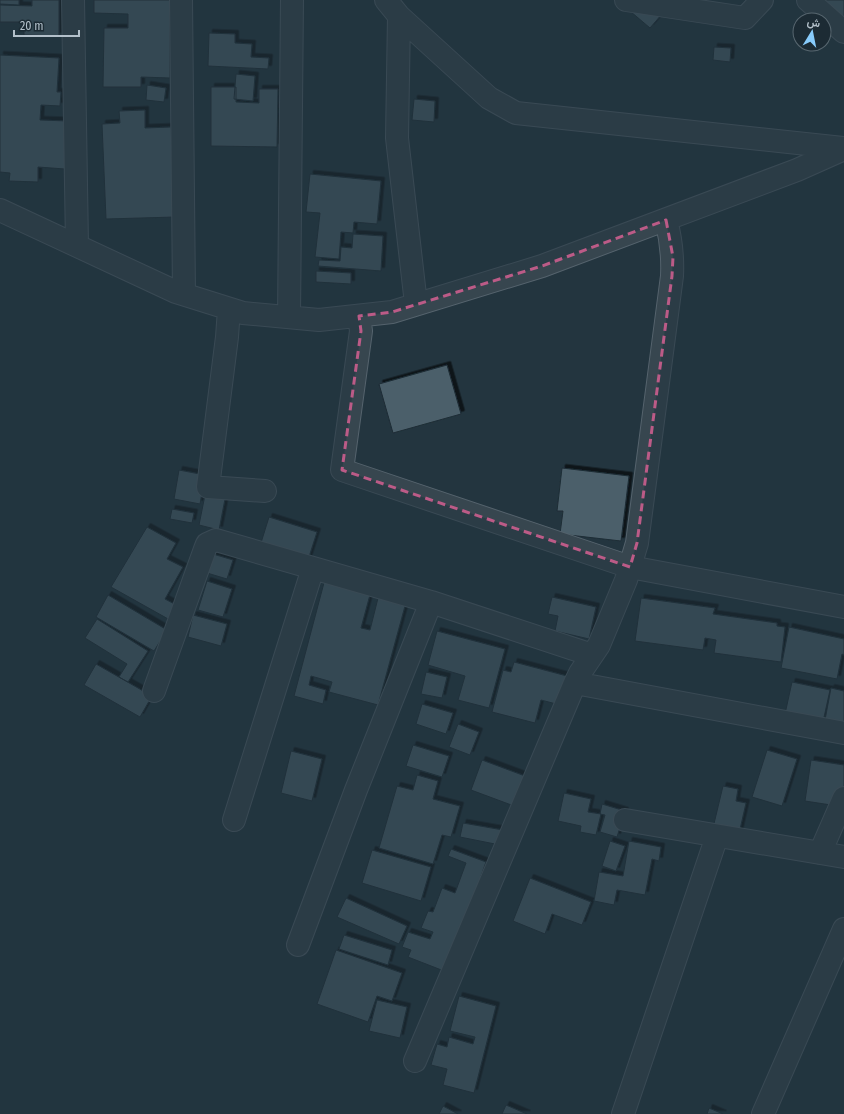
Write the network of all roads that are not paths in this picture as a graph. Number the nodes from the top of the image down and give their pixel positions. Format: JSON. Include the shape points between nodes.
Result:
{"nodes":[{"id":1,"x":73,"y":0,"type":"edge"},
{"id":2,"x":181,"y":0,"type":"edge"},
{"id":3,"x":292,"y":0,"type":"edge"},
{"id":4,"x":626,"y":0,"type":"edge"},
{"id":5,"x":762,"y":0,"type":"edge"},
{"id":6,"x":808,"y":0,"type":"edge"},
{"id":7,"x":392,"y":8,"type":"edge"},
{"id":8,"x":844,"y":32,"type":"edge"},
{"id":9,"x":844,"y":148,"type":"edge"},
{"id":10,"x":0,"y":210,"type":"edge"},
{"id":11,"x":666,"y":220,"type":"junction"},
{"id":12,"x":77,"y":245,"type":"junction"},
{"id":13,"x":184,"y":294,"type":"junction"},
{"id":14,"x":416,"y":304,"type":"junction"},
{"id":15,"x":229,"y":309,"type":"junction"},
{"id":16,"x":359,"y":316,"type":"junction"},
{"id":17,"x":289,"y":317,"type":"junction"},
{"id":18,"x":265,"y":491,"type":"dead end"},
{"id":19,"x":630,"y":567,"type":"junction"},
{"id":20,"x":313,"y":568,"type":"junction"},
{"id":21,"x":431,"y":602,"type":"junction"},
{"id":22,"x":844,"y":607,"type":"edge"},
{"id":23,"x":592,"y":655,"type":"junction"},
{"id":24,"x":575,"y":683,"type":"junction"},
{"id":25,"x":154,"y":691,"type":"dead end"},
{"id":26,"x":844,"y":733,"type":"edge"},
{"id":27,"x":844,"y":798,"type":"edge"},
{"id":28,"x":234,"y":820,"type":"dead end"},
{"id":29,"x":624,"y":820,"type":"dead end"},
{"id":30,"x":717,"y":836,"type":"junction"},
{"id":31,"x":820,"y":853,"type":"junction"},
{"id":32,"x":844,"y":857,"type":"edge"},
{"id":33,"x":844,"y":929,"type":"edge"},
{"id":34,"x":298,"y":945,"type":"dead end"},
{"id":35,"x":415,"y":1061,"type":"dead end"},
{"id":36,"x":623,"y":1114,"type":"edge"},
{"id":37,"x":763,"y":1114,"type":"edge"}],
"edges":[{"from":1,"to":12,"type":"street"},
{"from":2,"to":13,"type":"street"},
{"from":3,"to":17,"type":"street"},
{"from":4,"to":5,"type":"street","via":[[745,18]]},
{"from":6,"to":8,"type":"street"},
{"from":7,"to":9,"type":"street","via":[[489,98],[516,113]]},
{"from":7,"to":14,"type":"street","via":[[397,138]]},
{"from":9,"to":11,"type":"street","via":[[797,170]]},
{"from":10,"to":12,"type":"street"},
{"from":11,"to":14,"type":"street","via":[[542,266]]},
{"from":11,"to":19,"type":"street","via":[[671,238],[672,276],[637,543]]},
{"from":12,"to":13,"type":"street"},
{"from":13,"to":15,"type":"street"},
{"from":14,"to":16,"type":"street","via":[[392,312]]},
{"from":15,"to":17,"type":"street","via":[[243,313]]},
{"from":15,"to":18,"type":"street","via":[[208,487]]},
{"from":16,"to":17,"type":"street","via":[[319,320]]},
{"from":16,"to":19,"type":"street","via":[[361,332],[342,470]]},
{"from":19,"to":22,"type":"street"},
{"from":19,"to":23,"type":"street","via":[[599,645]]},
{"from":20,"to":21,"type":"street"},
{"from":20,"to":25,"type":"street","via":[[221,540],[207,544]]},
{"from":20,"to":28,"type":"street"},
{"from":21,"to":23,"type":"street"},
{"from":21,"to":34,"type":"street"},
{"from":23,"to":24,"type":"street"},
{"from":24,"to":26,"type":"street"},
{"from":24,"to":35,"type":"street"},
{"from":27,"to":31,"type":"street"},
{"from":29,"to":30,"type":"street"},
{"from":30,"to":31,"type":"street"},
{"from":30,"to":36,"type":"street"},
{"from":31,"to":32,"type":"street"},
{"from":33,"to":37,"type":"street"}]}
